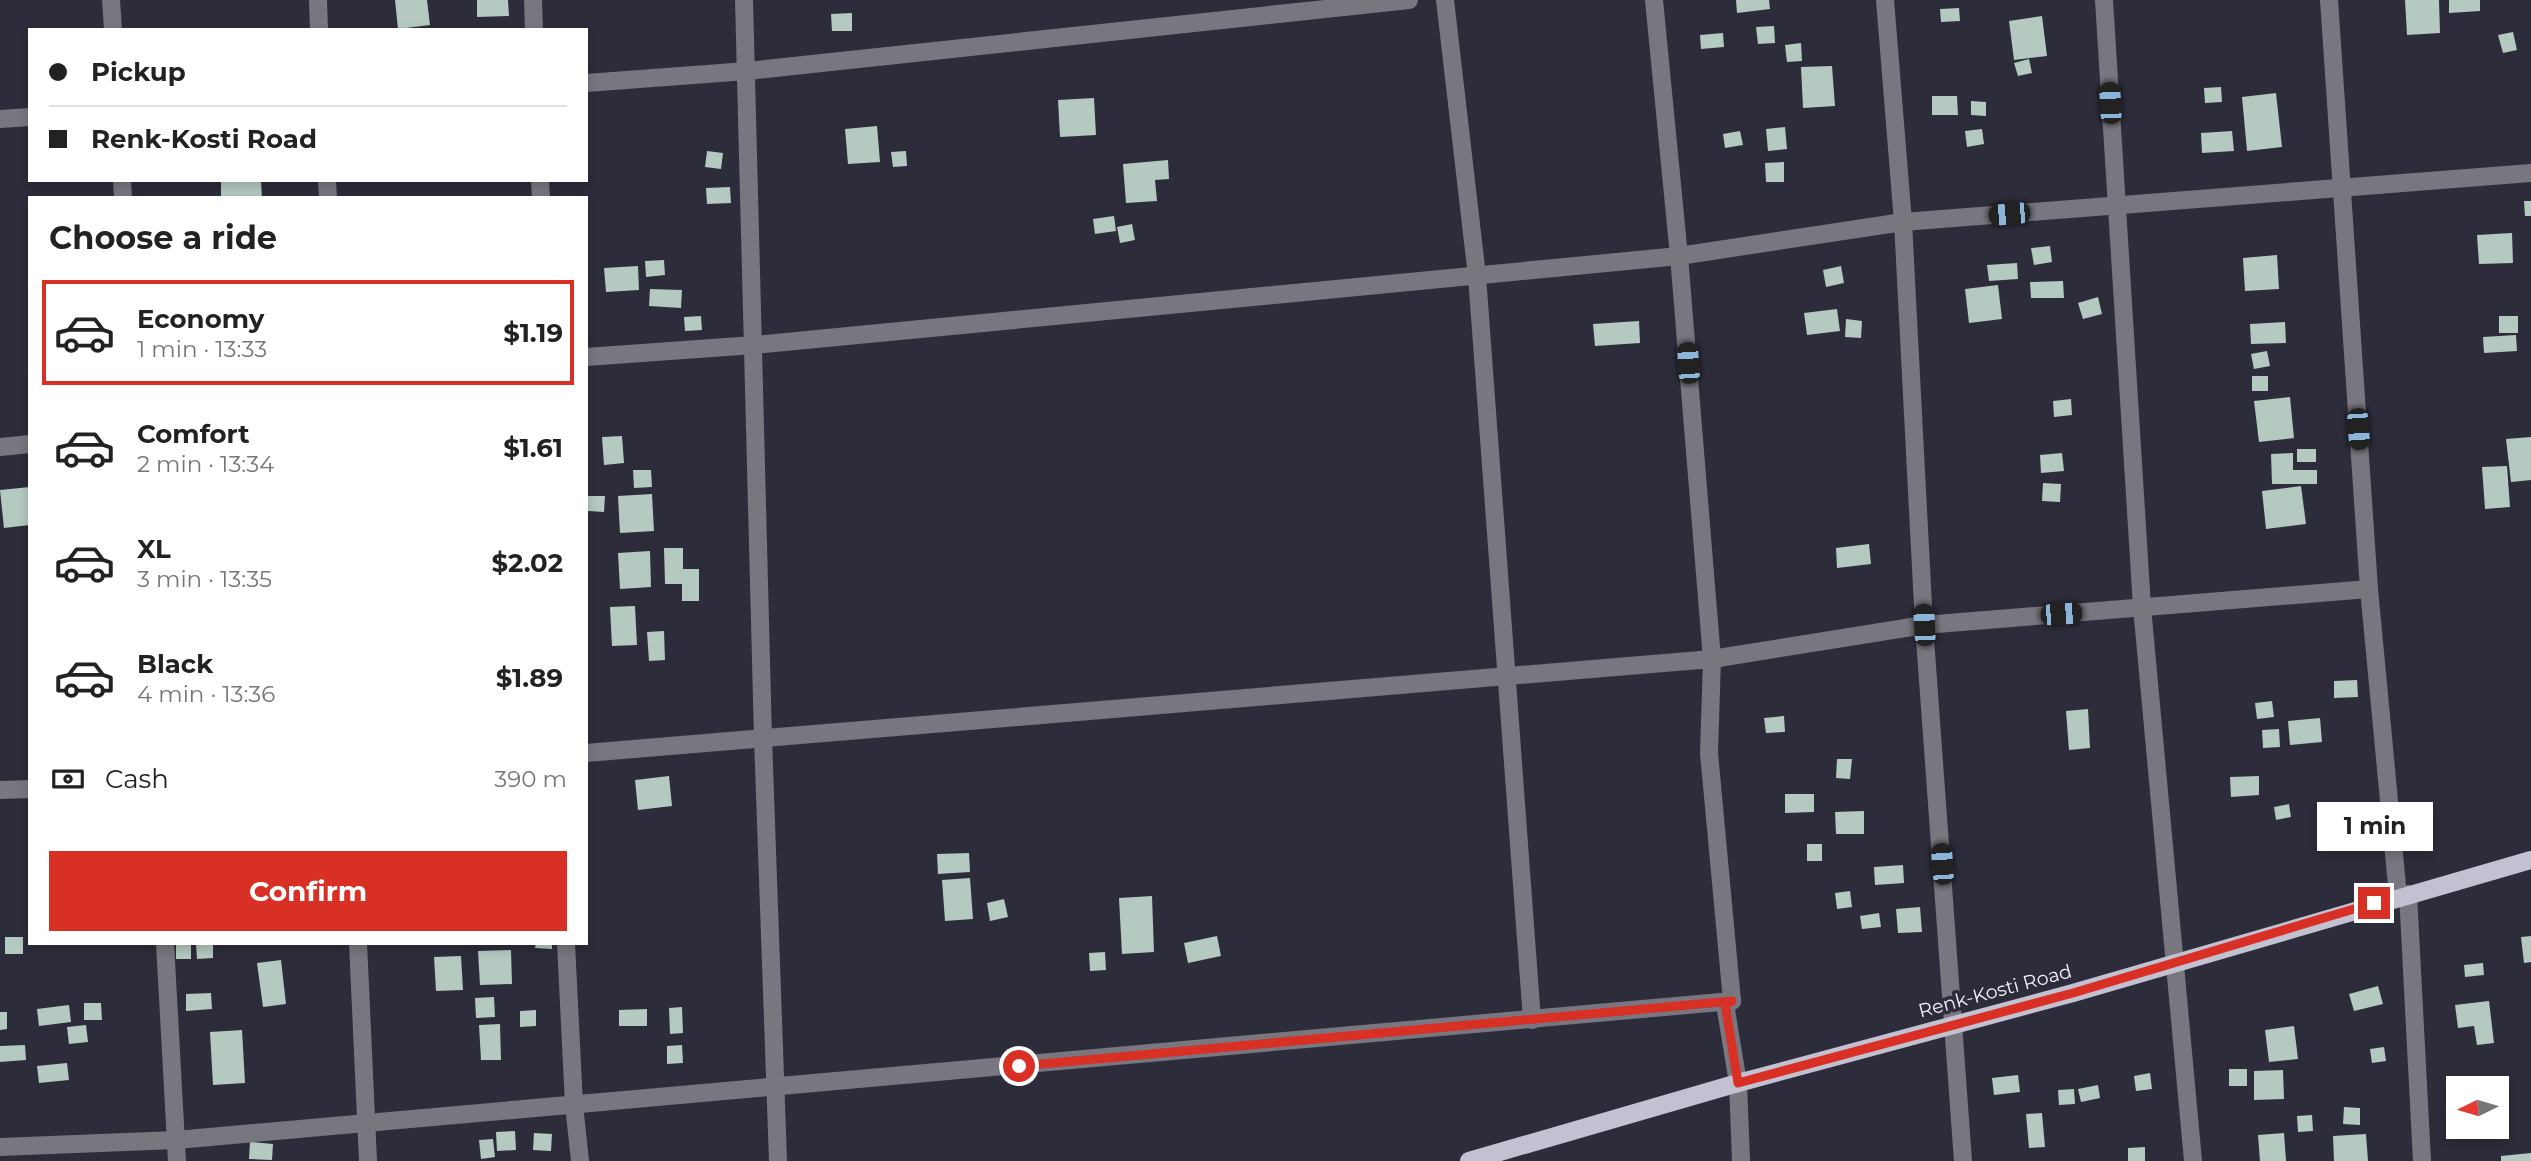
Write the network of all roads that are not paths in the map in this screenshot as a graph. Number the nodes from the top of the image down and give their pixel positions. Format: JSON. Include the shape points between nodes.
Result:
{"nodes":[{"id":1,"x":111,"y":0,"type":"edge"},
{"id":2,"x":318,"y":0,"type":"edge"},
{"id":3,"x":533,"y":0,"type":"edge"},
{"id":4,"x":744,"y":0,"type":"edge"},
{"id":5,"x":1409,"y":0,"type":"edge"},
{"id":6,"x":1446,"y":0,"type":"edge"},
{"id":7,"x":1654,"y":0,"type":"edge"},
{"id":8,"x":1885,"y":0,"type":"edge"},
{"id":9,"x":2104,"y":0,"type":"edge"},
{"id":10,"x":2329,"y":0,"type":"edge"},
{"id":11,"x":113,"y":28,"type":"edge"},
{"id":12,"x":319,"y":28,"type":"edge"},
{"id":13,"x":534,"y":28,"type":"edge"},
{"id":14,"x":747,"y":71,"type":"junction"},
{"id":15,"x":588,"y":83,"type":"edge"},
{"id":16,"x":28,"y":117,"type":"edge"},
{"id":17,"x":0,"y":119,"type":"edge"},
{"id":18,"x":2531,"y":173,"type":"edge"},
{"id":19,"x":2341,"y":188,"type":"junction"},
{"id":20,"x":2115,"y":206,"type":"junction"},
{"id":21,"x":1903,"y":222,"type":"junction"},
{"id":22,"x":1679,"y":256,"type":"junction"},
{"id":23,"x":1477,"y":276,"type":"junction"},
{"id":24,"x":754,"y":345,"type":"junction"},
{"id":25,"x":588,"y":357,"type":"edge"},
{"id":26,"x":28,"y":444,"type":"edge"},
{"id":27,"x":0,"y":447,"type":"edge"},
{"id":28,"x":2369,"y":589,"type":"junction"},
{"id":29,"x":2142,"y":607,"type":"junction"},
{"id":30,"x":1924,"y":625,"type":"junction"},
{"id":31,"x":1712,"y":659,"type":"junction"},
{"id":32,"x":1505,"y":676,"type":"junction"},
{"id":33,"x":763,"y":738,"type":"junction"},
{"id":34,"x":588,"y":754,"type":"edge"},
{"id":35,"x":28,"y":789,"type":"edge"},
{"id":36,"x":0,"y":790,"type":"edge"},
{"id":37,"x":2531,"y":860,"type":"edge"},
{"id":38,"x":2403,"y":895,"type":"junction"},
{"id":39,"x":165,"y":945,"type":"edge"},
{"id":40,"x":358,"y":945,"type":"edge"},
{"id":41,"x":566,"y":945,"type":"edge"},
{"id":42,"x":2175,"y":962,"type":"junction"},
{"id":43,"x":1732,"y":1001,"type":"junction"},
{"id":44,"x":1532,"y":1020,"type":"junction"},
{"id":45,"x":1953,"y":1024,"type":"junction"},
{"id":46,"x":1738,"y":1083,"type":"junction"},
{"id":47,"x":776,"y":1089,"type":"junction"},
{"id":48,"x":574,"y":1105,"type":"junction"},
{"id":49,"x":366,"y":1123,"type":"junction"},
{"id":50,"x":176,"y":1140,"type":"junction"},
{"id":51,"x":0,"y":1147,"type":"edge"},
{"id":52,"x":177,"y":1161,"type":"edge"},
{"id":53,"x":368,"y":1161,"type":"edge"},
{"id":54,"x":580,"y":1161,"type":"edge"},
{"id":55,"x":778,"y":1161,"type":"edge"},
{"id":56,"x":1469,"y":1161,"type":"edge"},
{"id":57,"x":1741,"y":1161,"type":"edge"},
{"id":58,"x":1962,"y":1161,"type":"edge"},
{"id":59,"x":2193,"y":1161,"type":"edge"},
{"id":60,"x":2422,"y":1161,"type":"edge"}],
"edges":[{"from":1,"to":11,"type":"street"},
{"from":2,"to":12,"type":"street"},
{"from":3,"to":13,"type":"street"},
{"from":4,"to":14,"type":"street"},
{"from":5,"to":14,"type":"street"},
{"from":6,"to":23,"type":"street"},
{"from":7,"to":22,"type":"street"},
{"from":8,"to":21,"type":"street"},
{"from":9,"to":20,"type":"street"},
{"from":10,"to":19,"type":"street"},
{"from":14,"to":15,"type":"street"},
{"from":14,"to":24,"type":"street"},
{"from":16,"to":17,"type":"street"},
{"from":18,"to":19,"type":"street"},
{"from":19,"to":20,"type":"street"},
{"from":19,"to":28,"type":"street"},
{"from":20,"to":21,"type":"street"},
{"from":20,"to":29,"type":"street"},
{"from":21,"to":22,"type":"street"},
{"from":21,"to":30,"type":"street"},
{"from":22,"to":23,"type":"street"},
{"from":22,"to":31,"type":"street"},
{"from":23,"to":24,"type":"street"},
{"from":23,"to":32,"type":"street"},
{"from":24,"to":25,"type":"street"},
{"from":24,"to":33,"type":"street"},
{"from":26,"to":27,"type":"street"},
{"from":28,"to":29,"type":"street"},
{"from":28,"to":38,"type":"street"},
{"from":29,"to":30,"type":"street"},
{"from":29,"to":42,"type":"street"},
{"from":30,"to":31,"type":"street"},
{"from":30,"to":45,"type":"street"},
{"from":31,"to":32,"type":"street"},
{"from":31,"to":43,"type":"street","via":[[1709,753]]},
{"from":32,"to":33,"type":"street"},
{"from":32,"to":44,"type":"street"},
{"from":33,"to":34,"type":"street"},
{"from":33,"to":47,"type":"street"},
{"from":35,"to":36,"type":"street"},
{"from":37,"to":38,"type":"main road","name":"Renk-Kosti Road"},
{"from":38,"to":42,"type":"main road","name":"Renk-Kosti Road"},
{"from":38,"to":60,"type":"street"},
{"from":39,"to":50,"type":"street"},
{"from":40,"to":49,"type":"street"},
{"from":41,"to":48,"type":"street"},
{"from":42,"to":45,"type":"main road","name":"Renk-Kosti Road"},
{"from":42,"to":59,"type":"street"},
{"from":43,"to":44,"type":"street"},
{"from":43,"to":46,"type":"street","via":[[1725,1004]]},
{"from":44,"to":47,"type":"street"},
{"from":45,"to":46,"type":"main road","name":"Renk-Kosti Road"},
{"from":45,"to":58,"type":"street"},
{"from":46,"to":56,"type":"main road","name":"Renk-Kosti Road"},
{"from":46,"to":57,"type":"street"},
{"from":47,"to":48,"type":"street"},
{"from":47,"to":55,"type":"street"},
{"from":48,"to":49,"type":"street"},
{"from":48,"to":54,"type":"street"},
{"from":49,"to":50,"type":"street"},
{"from":49,"to":53,"type":"street"},
{"from":50,"to":51,"type":"street"},
{"from":50,"to":52,"type":"street"}]}
